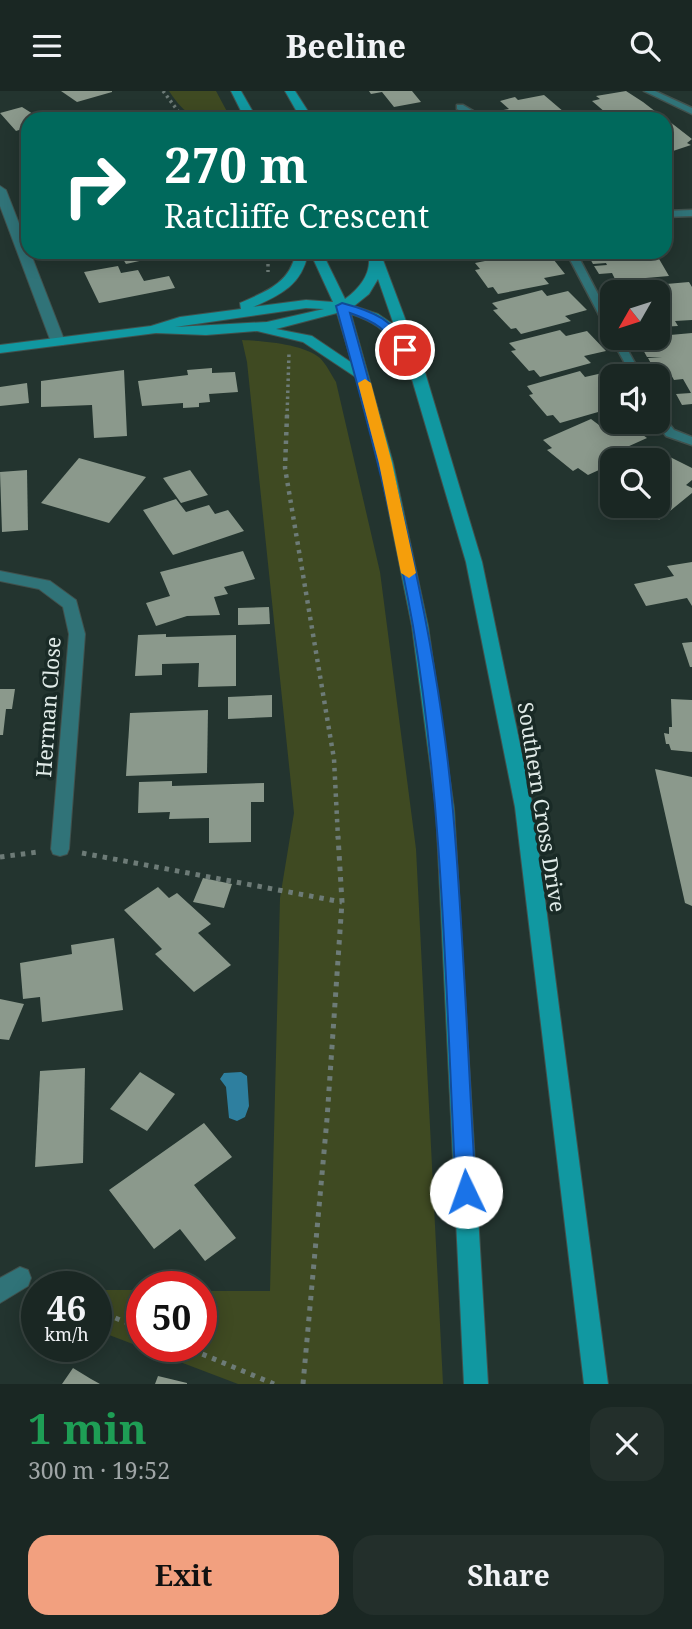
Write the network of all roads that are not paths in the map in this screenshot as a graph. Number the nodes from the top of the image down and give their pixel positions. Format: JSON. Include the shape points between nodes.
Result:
{"nodes":[{"id":1,"x":236,"y":91,"type":"edge"},
{"id":2,"x":290,"y":91,"type":"edge"},
{"id":3,"x":648,"y":91,"type":"edge"},
{"id":4,"x":460,"y":107,"type":"dead end"},
{"id":5,"x":692,"y":111,"type":"edge"},
{"id":6,"x":247,"y":112,"type":"edge"},
{"id":7,"x":303,"y":112,"type":"edge"},
{"id":8,"x":469,"y":112,"type":"edge"},
{"id":9,"x":0,"y":190,"type":"edge"},
{"id":10,"x":692,"y":213,"type":"edge"},
{"id":11,"x":672,"y":214,"type":"edge"},
{"id":12,"x":21,"y":245,"type":"edge"},
{"id":13,"x":26,"y":259,"type":"edge"},
{"id":14,"x":301,"y":259,"type":"edge"},
{"id":15,"x":319,"y":259,"type":"edge"},
{"id":16,"x":374,"y":259,"type":"edge"},
{"id":17,"x":377,"y":259,"type":"edge"},
{"id":18,"x":575,"y":259,"type":"edge"},
{"id":19,"x":342,"y":306,"type":"junction"},
{"id":20,"x":600,"y":307,"type":"edge"},
{"id":21,"x":229,"y":313,"type":"junction"},
{"id":22,"x":249,"y":327,"type":"junction"},
{"id":23,"x":153,"y":330,"type":"junction"},
{"id":24,"x":58,"y":342,"type":"junction"},
{"id":25,"x":0,"y":349,"type":"edge"},
{"id":26,"x":417,"y":369,"type":"junction"},
{"id":27,"x":363,"y":376,"type":"junction"},
{"id":28,"x":670,"y":433,"type":"edge"},
{"id":29,"x":692,"y":441,"type":"edge"},
{"id":30,"x":0,"y":576,"type":"edge"},
{"id":31,"x":60,"y":849,"type":"road end"},
{"id":32,"x":20,"y":1278,"type":"dead end"},
{"id":33,"x":0,"y":1292,"type":"edge"},
{"id":34,"x":476,"y":1384,"type":"edge"},
{"id":35,"x":596,"y":1384,"type":"edge"}],
"edges":[{"from":1,"to":6,"type":"main road"},
{"from":2,"to":7,"type":"main road"},
{"from":3,"to":5,"type":"lane"},
{"from":4,"to":8,"type":"lane"},
{"from":9,"to":12,"type":"street"},
{"from":10,"to":11,"type":"lane"},
{"from":13,"to":24,"type":"street"},
{"from":14,"to":21,"type":"main road","via":[[288,286]]},
{"from":15,"to":19,"type":"main road"},
{"from":16,"to":19,"type":"main road","via":[[364,292]]},
{"from":17,"to":26,"type":"main road","name":"Southern Cross Drive"},
{"from":18,"to":20,"type":"lane"},
{"from":19,"to":21,"type":"main road","via":[[306,304]]},
{"from":19,"to":22,"type":"main road","via":[[312,319]]},
{"from":19,"to":26,"type":"main road","via":[[373,317],[394,331]]},
{"from":19,"to":27,"type":"main road"},
{"from":21,"to":23,"type":"main road"},
{"from":22,"to":23,"type":"main road","via":[[185,333]]},
{"from":22,"to":27,"type":"main road","via":[[307,339]]},
{"from":23,"to":24,"type":"main road"},
{"from":24,"to":25,"type":"main road"},
{"from":26,"to":35,"type":"main road","name":"Southern Cross Drive","via":[[474,562],[524,807]]},
{"from":27,"to":34,"type":"main road","via":[[420,626],[445,809]]},
{"from":28,"to":29,"type":"lane"},
{"from":30,"to":31,"type":"street","name":"Herman Close","via":[[44,585],[71,604],[78,635]]},
{"from":32,"to":33,"type":"street"}]}
